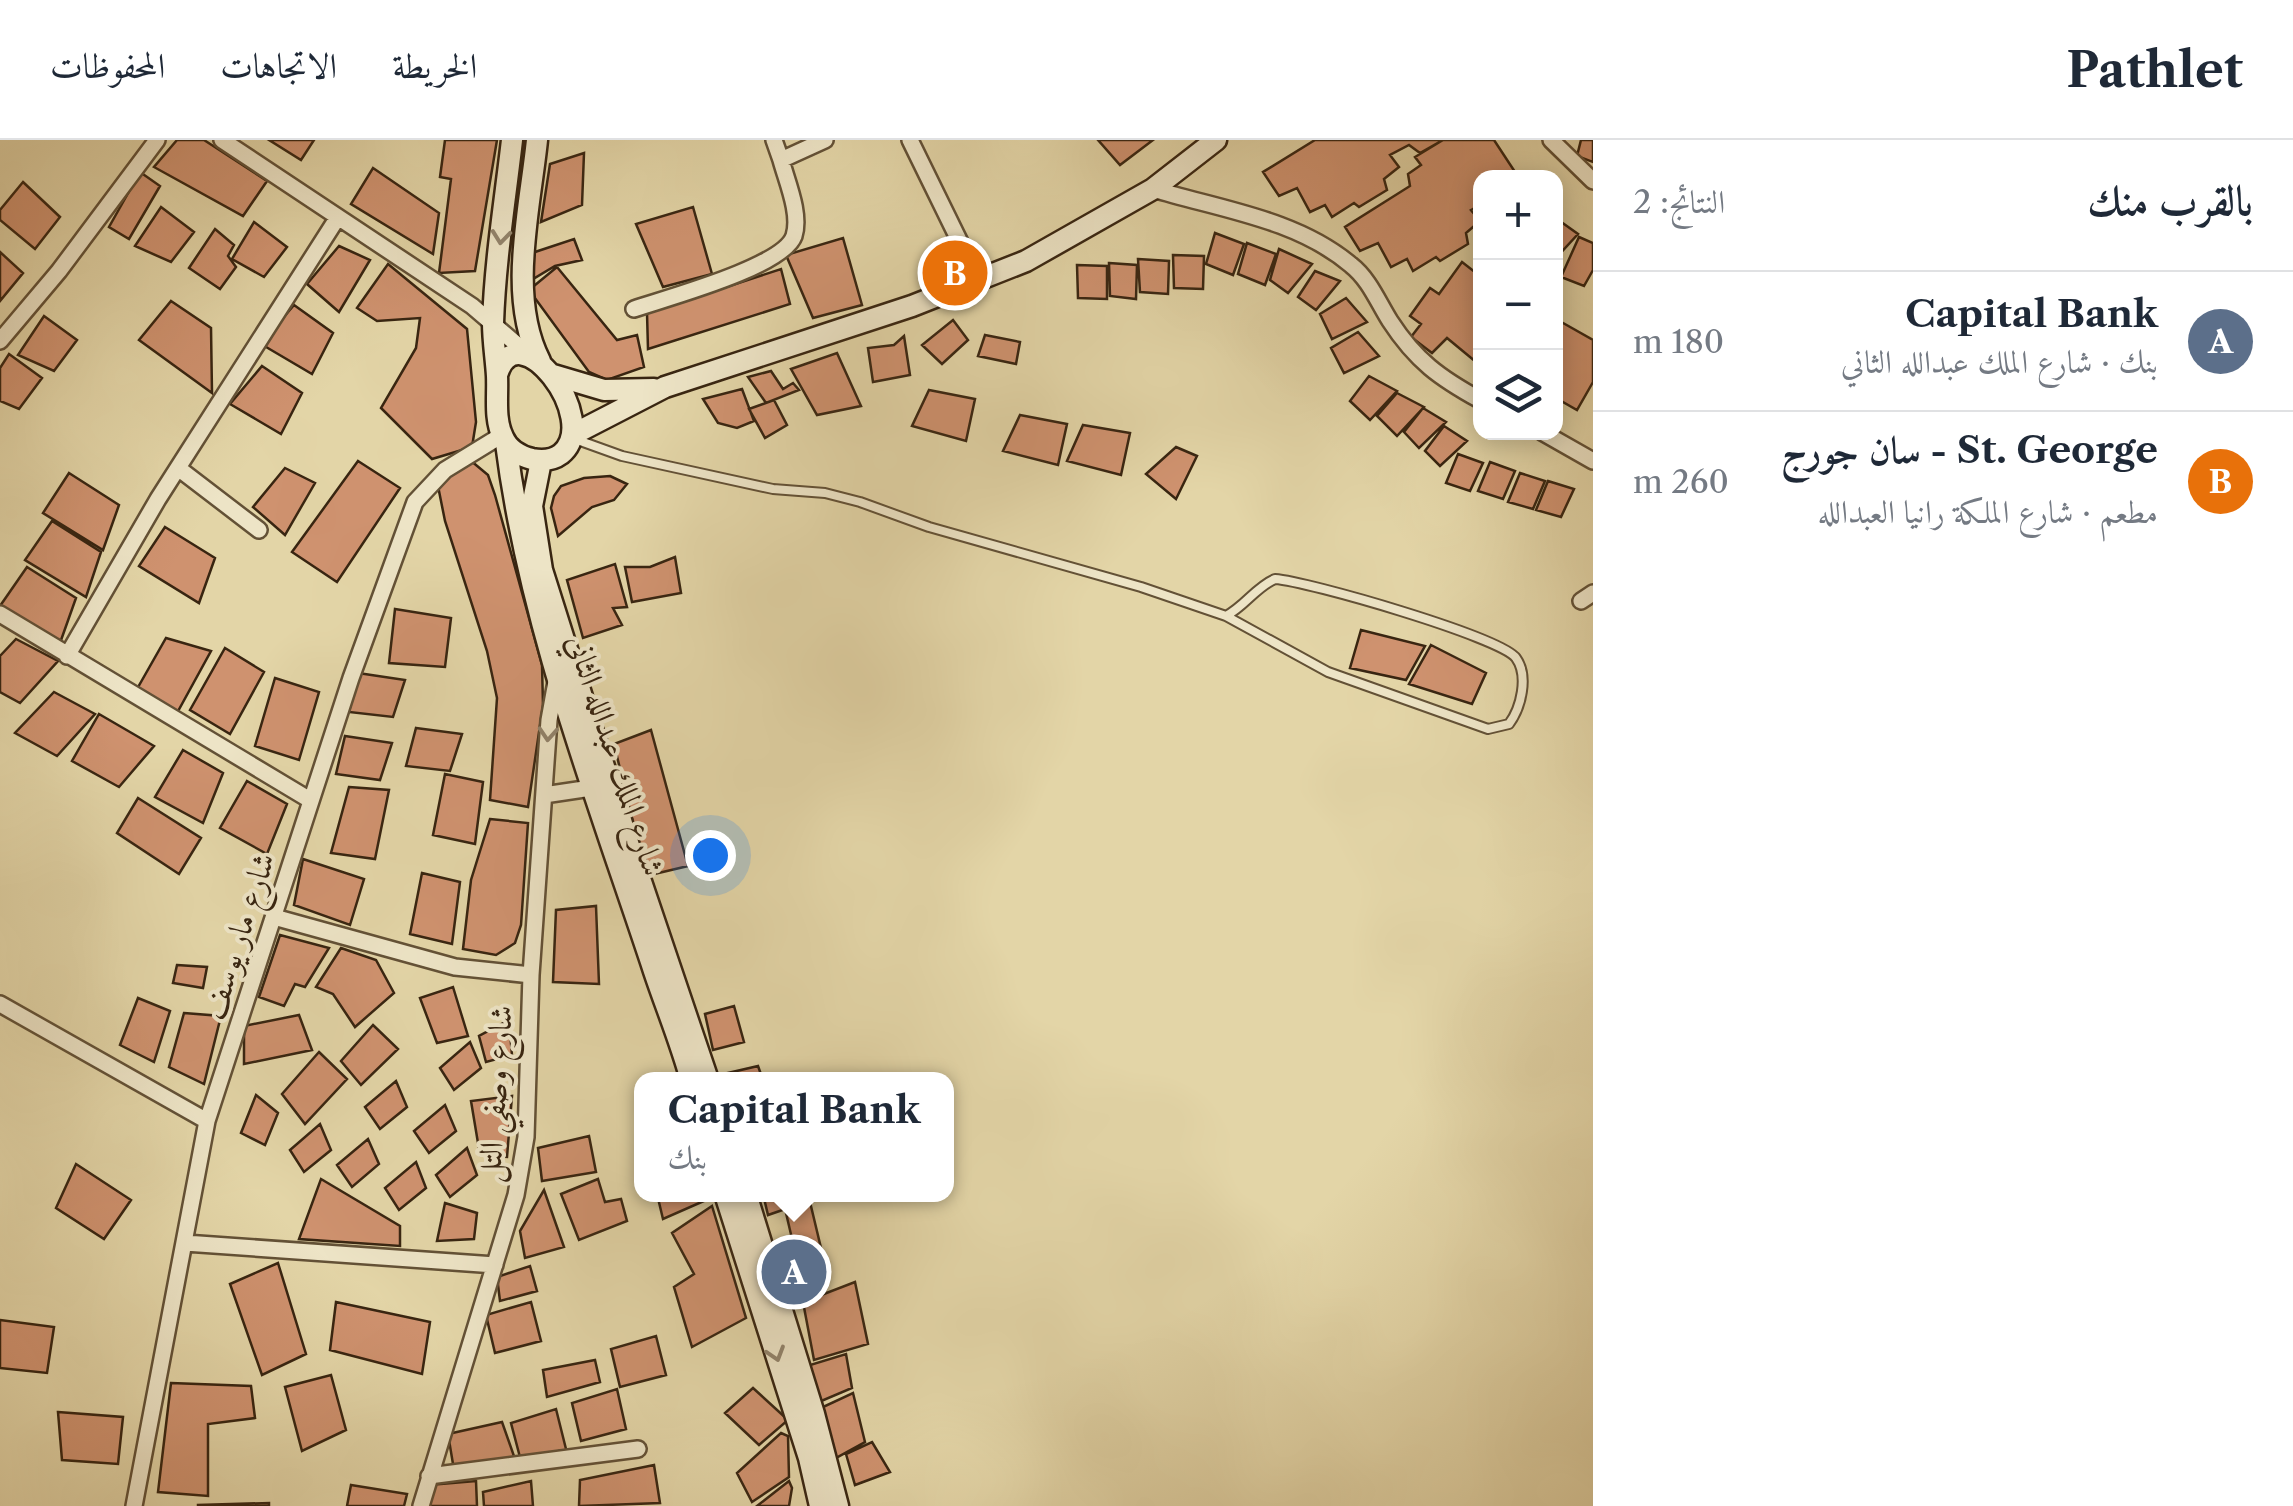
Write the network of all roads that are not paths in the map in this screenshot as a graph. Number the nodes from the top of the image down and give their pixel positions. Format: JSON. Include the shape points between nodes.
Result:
{"nodes":[{"id":1,"x":157,"y":140,"type":"edge"},
{"id":2,"x":222,"y":140,"type":"edge"},
{"id":3,"x":512,"y":140,"type":"edge"},
{"id":4,"x":537,"y":140,"type":"edge"},
{"id":5,"x":774,"y":140,"type":"edge"},
{"id":6,"x":824,"y":140,"type":"edge"},
{"id":7,"x":910,"y":140,"type":"edge"},
{"id":8,"x":1216,"y":140,"type":"edge"},
{"id":9,"x":1551,"y":140,"type":"edge"},
{"id":10,"x":781,"y":160,"type":"junction"},
{"id":11,"x":1593,"y":181,"type":"edge"},
{"id":12,"x":1153,"y":189,"type":"junction"},
{"id":13,"x":338,"y":216,"type":"junction"},
{"id":14,"x":978,"y":279,"type":"junction"},
{"id":15,"x":634,"y":309,"type":"dead end"},
{"id":16,"x":494,"y":322,"type":"junction"},
{"id":17,"x":0,"y":341,"type":"edge"},
{"id":18,"x":540,"y":363,"type":"junction"},
{"id":19,"x":497,"y":375,"type":"junction"},
{"id":20,"x":666,"y":387,"type":"junction"},
{"id":21,"x":1473,"y":396,"type":"edge"},
{"id":22,"x":572,"y":437,"type":"junction"},
{"id":23,"x":504,"y":439,"type":"junction"},
{"id":24,"x":1556,"y":440,"type":"edge"},
{"id":25,"x":541,"y":460,"type":"junction"},
{"id":26,"x":1593,"y":461,"type":"edge"},
{"id":27,"x":178,"y":468,"type":"junction"},
{"id":28,"x":258,"y":530,"type":"dead end"},
{"id":29,"x":0,"y":614,"type":"edge"},
{"id":30,"x":1226,"y":616,"type":"junction"},
{"id":31,"x":67,"y":656,"type":"junction"},
{"id":32,"x":557,"y":674,"type":"junction"},
{"id":33,"x":592,"y":788,"type":"junction"},
{"id":34,"x":544,"y":794,"type":"junction"},
{"id":35,"x":310,"y":800,"type":"junction"},
{"id":36,"x":274,"y":917,"type":"junction"},
{"id":37,"x":531,"y":975,"type":"junction"},
{"id":38,"x":0,"y":1004,"type":"edge"},
{"id":39,"x":688,"y":1072,"type":"edge"},
{"id":40,"x":705,"y":1072,"type":"edge"},
{"id":41,"x":208,"y":1121,"type":"junction"},
{"id":42,"x":728,"y":1202,"type":"edge"},
{"id":43,"x":748,"y":1202,"type":"edge"},
{"id":44,"x":185,"y":1243,"type":"junction"},
{"id":45,"x":495,"y":1264,"type":"junction"},
{"id":46,"x":638,"y":1450,"type":"dead end"},
{"id":47,"x":429,"y":1476,"type":"junction"},
{"id":48,"x":134,"y":1506,"type":"edge"},
{"id":49,"x":421,"y":1506,"type":"edge"},
{"id":50,"x":820,"y":1506,"type":"edge"},
{"id":51,"x":838,"y":1506,"type":"edge"}],
"edges":[{"from":1,"to":17,"type":"street"},
{"from":2,"to":13,"type":"street"},
{"from":3,"to":16,"type":"main road","one_way":true},
{"from":4,"to":18,"type":"main road","via":[[522,308]]},
{"from":5,"to":10,"type":"street"},
{"from":6,"to":10,"type":"street"},
{"from":7,"to":14,"type":"street"},
{"from":8,"to":12,"type":"main road"},
{"from":9,"to":11,"type":"street"},
{"from":10,"to":15,"type":"street","via":[[796,221],[784,249],[743,272]]},
{"from":12,"to":14,"type":"main road","via":[[1026,262]]},
{"from":12,"to":21,"type":"street","via":[[1306,234],[1332,250],[1355,267],[1422,363]]},
{"from":13,"to":16,"type":"street"},
{"from":13,"to":27,"type":"street"},
{"from":14,"to":20,"type":"main road"},
{"from":16,"to":18,"type":"street"},
{"from":16,"to":19,"type":"main road"},
{"from":18,"to":19,"type":"main road","via":[[519,353],[508,356]]},
{"from":18,"to":20,"type":"main road","via":[[604,390]]},
{"from":18,"to":22,"type":"main road","via":[[566,401]]},
{"from":19,"to":23,"type":"main road"},
{"from":20,"to":22,"type":"main road"},
{"from":22,"to":25,"type":"main road","via":[[560,454]]},
{"from":22,"to":30,"type":"lane","via":[[622,456],[860,502]]},
{"from":23,"to":25,"type":"main road","via":[[516,452]]},
{"from":23,"to":32,"type":"main road","name":"شارع الملك عبدالله الثاني","via":[[519,533]]},
{"from":23,"to":35,"type":"street","name":"شارع مار يوسف","via":[[445,470],[410,510]]},
{"from":24,"to":26,"type":"street"},
{"from":25,"to":40,"type":"main road","name":"شارع الملك عبدالله الثاني","via":[[532,506],[542,570]]},
{"from":27,"to":28,"type":"street"},
{"from":27,"to":31,"type":"street"},
{"from":29,"to":31,"type":"street"},
{"from":30,"to":30,"type":"lane","via":[[1328,672],[1488,729],[1509,724],[1520,704],[1520,668],[1506,649],[1388,609],[1275,579]]},
{"from":31,"to":35,"type":"street"},
{"from":32,"to":33,"type":"main road","name":"شارع الملك عبدالله الثاني"},
{"from":32,"to":34,"type":"street","name":"شارع وصفي التل","one_way":true},
{"from":33,"to":34,"type":"street"},
{"from":33,"to":39,"type":"main road","name":"شارع الملك عبدالله الثاني"},
{"from":34,"to":37,"type":"street","name":"شارع وصفي التل"},
{"from":35,"to":36,"type":"street","name":"شارع مار يوسف"},
{"from":36,"to":37,"type":"street","via":[[455,967]]},
{"from":36,"to":41,"type":"street","name":"شارع مار يوسف"},
{"from":37,"to":45,"type":"street","name":"شارع وصفي التل","via":[[526,1138]]},
{"from":38,"to":41,"type":"street"},
{"from":41,"to":44,"type":"street","name":"شارع مار يوسف"},
{"from":42,"to":50,"type":"main road","one_way":true},
{"from":43,"to":51,"type":"main road"},
{"from":44,"to":45,"type":"street"},
{"from":44,"to":48,"type":"street","name":"شارع مار يوسف"},
{"from":45,"to":47,"type":"street","name":"شارع وصفي التل"},
{"from":46,"to":47,"type":"street"},
{"from":47,"to":49,"type":"street","name":"شارع وصفي التل"}]}
